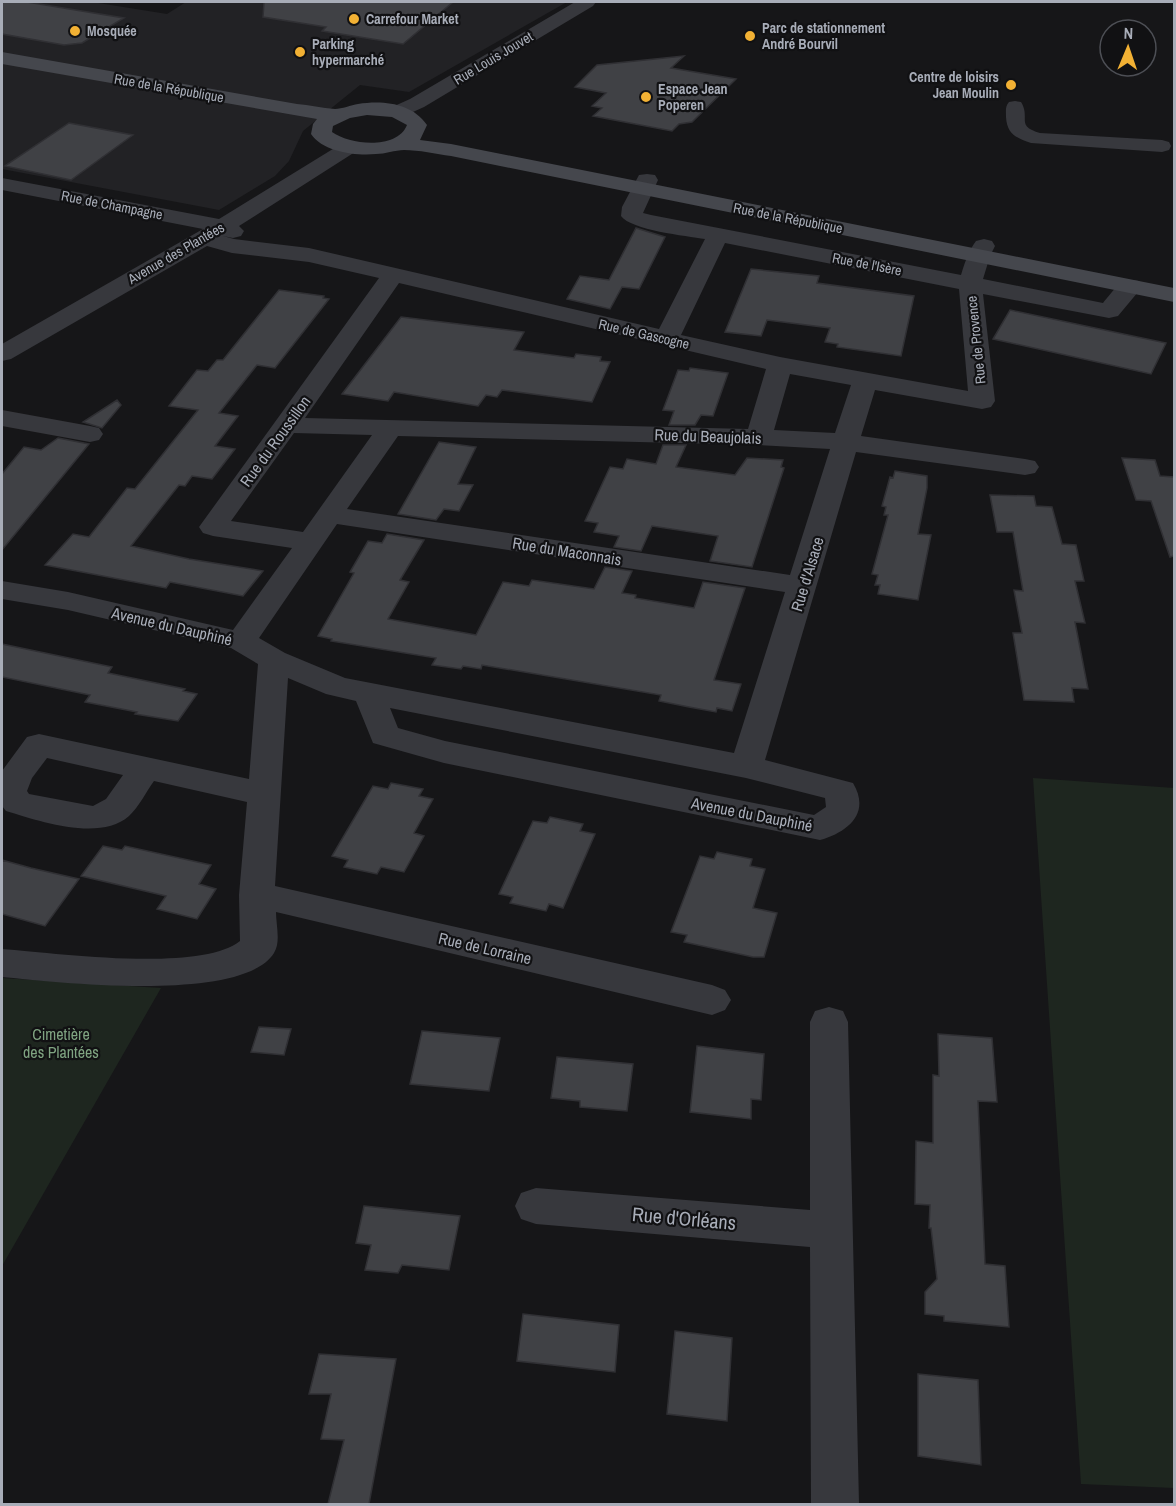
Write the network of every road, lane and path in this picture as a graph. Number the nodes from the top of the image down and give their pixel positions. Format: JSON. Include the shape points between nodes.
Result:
{"nodes":[{"id":1,"x":587,"y":2,"type":"edge"},
{"id":2,"x":2,"y":58,"type":"edge"},
{"id":3,"x":2,"y":65,"type":"edge"},
{"id":4,"x":1015,"y":106,"type":"dead end"},
{"id":5,"x":397,"y":112,"type":"junction"},
{"id":6,"x":338,"y":115,"type":"junction"},
{"id":7,"x":321,"y":128,"type":"junction"},
{"id":8,"x":408,"y":137,"type":"junction"},
{"id":9,"x":1162,"y":146,"type":"dead end"},
{"id":10,"x":348,"y":147,"type":"junction"},
{"id":11,"x":2,"y":184,"type":"edge"},
{"id":12,"x":645,"y":184,"type":"junction"},
{"id":13,"x":213,"y":232,"type":"junction"},
{"id":14,"x":718,"y":234,"type":"junction"},
{"id":15,"x":981,"y":251,"type":"junction"},
{"id":16,"x":394,"y":274,"type":"junction"},
{"id":17,"x":970,"y":284,"type":"junction"},
{"id":18,"x":1174,"y":284,"type":"edge"},
{"id":19,"x":1131,"y":286,"type":"junction"},
{"id":20,"x":1174,"y":295,"type":"edge"},
{"id":21,"x":667,"y":339,"type":"junction"},
{"id":22,"x":2,"y":354,"type":"edge"},
{"id":23,"x":780,"y":365,"type":"junction"},
{"id":24,"x":865,"y":380,"type":"junction"},
{"id":25,"x":982,"y":401,"type":"joint"},
{"id":26,"x":2,"y":418,"type":"edge"},
{"id":27,"x":286,"y":425,"type":"junction"},
{"id":28,"x":390,"y":428,"type":"junction"},
{"id":29,"x":90,"y":434,"type":"dead end"},
{"id":30,"x":759,"y":436,"type":"junction"},
{"id":31,"x":846,"y":442,"type":"junction"},
{"id":32,"x":1024,"y":467,"type":"dead end"},
{"id":33,"x":330,"y":515,"type":"junction"},
{"id":34,"x":310,"y":542,"type":"junction"},
{"id":35,"x":803,"y":586,"type":"junction"},
{"id":36,"x":2,"y":590,"type":"edge"},
{"id":37,"x":240,"y":641,"type":"junction"},
{"id":38,"x":274,"y":660,"type":"junction"},
{"id":39,"x":369,"y":694,"type":"junction"},
{"id":40,"x":746,"y":767,"type":"junction"},
{"id":41,"x":145,"y":769,"type":"dead end"},
{"id":42,"x":264,"y":794,"type":"junction"},
{"id":43,"x":257,"y":895,"type":"junction"},
{"id":44,"x":2,"y":963,"type":"edge"},
{"id":45,"x":712,"y":1000,"type":"dead end"},
{"id":46,"x":829,"y":1022,"type":"dead end"},
{"id":47,"x":536,"y":1206,"type":"dead end"},
{"id":48,"x":831,"y":1230,"type":"junction"},
{"id":49,"x":835,"y":1504,"type":"edge"}],
"edges":[{"from":1,"to":5,"type":"street","name":"Rue Louis Jouvet"},
{"from":2,"to":6,"type":"main road","name":"Rue de la République"},
{"from":3,"to":7,"type":"main road","name":"Rue de la République","via":[[287,117]]},
{"from":4,"to":9,"type":"street","via":[[1016,128],[1038,139]]},
{"from":5,"to":6,"type":"main road","via":[[367,109]]},
{"from":5,"to":8,"type":"main road","via":[[417,125]]},
{"from":6,"to":7,"type":"main road"},
{"from":7,"to":10,"type":"main road","via":[[326,140]]},
{"from":8,"to":10,"type":"main road","name":"Rue de la République","via":[[375,148]]},
{"from":8,"to":12,"type":"main road","name":"Rue de la République","via":[[451,150]]},
{"from":10,"to":13,"type":"street","name":"Avenue des Plantées"},
{"from":11,"to":13,"type":"street","name":"Rue de Champagne"},
{"from":12,"to":14,"type":"street","name":"Rue de l'Isère","via":[[632,216]]},
{"from":12,"to":15,"type":"main road","name":"Rue de la République"},
{"from":13,"to":16,"type":"street","name":"Rue de Gascogne","via":[[232,246],[309,255]]},
{"from":13,"to":22,"type":"street","name":"Avenue des Plantées"},
{"from":14,"to":17,"type":"street","name":"Rue de l'Isère"},
{"from":14,"to":21,"type":"street"},
{"from":15,"to":17,"type":"street","name":"Rue de Provence"},
{"from":15,"to":18,"type":"main road","name":"Rue de la République"},
{"from":15,"to":19,"type":"main road","name":"Rue de la République"},
{"from":16,"to":21,"type":"street","name":"Rue de Gascogne"},
{"from":16,"to":27,"type":"street","name":"Rue du Roussillon"},
{"from":17,"to":19,"type":"street","name":"Rue de l'Isère","via":[[1109,311]]},
{"from":17,"to":25,"type":"street","name":"Rue de Provence"},
{"from":19,"to":20,"type":"main road","name":"Rue de la République"},
{"from":21,"to":23,"type":"street","name":"Rue de Gascogne"},
{"from":23,"to":24,"type":"street","name":"Rue de Gascogne"},
{"from":23,"to":30,"type":"street"},
{"from":24,"to":25,"type":"street","name":"Rue de Gascogne"},
{"from":24,"to":31,"type":"street","name":"Rue d'Alsace"},
{"from":26,"to":29,"type":"street"},
{"from":27,"to":28,"type":"street","name":"Rue du Beaujolais"},
{"from":27,"to":34,"type":"street","name":"Rue du Roussillon","via":[[213,527]]},
{"from":28,"to":30,"type":"street","name":"Rue du Beaujolais"},
{"from":28,"to":33,"type":"street"},
{"from":30,"to":31,"type":"street","name":"Rue du Beaujolais"},
{"from":31,"to":32,"type":"street","name":"Rue du Beaujolais"},
{"from":31,"to":35,"type":"street","name":"Rue d'Alsace"},
{"from":33,"to":34,"type":"street"},
{"from":33,"to":35,"type":"street","name":"Rue du Maconnais"},
{"from":34,"to":37,"type":"street"},
{"from":35,"to":40,"type":"street","name":"Rue d'Alsace"},
{"from":36,"to":37,"type":"street","name":"Avenue du Dauphiné"},
{"from":37,"to":38,"type":"street","name":"Avenue du Dauphiné"},
{"from":38,"to":39,"type":"street","name":"Avenue du Dauphiné","via":[[337,687]]},
{"from":38,"to":42,"type":"street"},
{"from":39,"to":40,"type":"street","name":"Avenue du Dauphiné"},
{"from":39,"to":40,"type":"street","name":"Avenue du Dauphiné","via":[[385,735],[444,752],[820,828],[843,812],[841,791]]},
{"from":41,"to":42,"type":"street"},
{"from":42,"to":43,"type":"street"},
{"from":43,"to":44,"type":"street","via":[[259,946],[239,961],[214,967],[142,971]]},
{"from":43,"to":45,"type":"street","name":"Rue de Lorraine"},
{"from":46,"to":48,"type":"street"},
{"from":47,"to":48,"type":"street","name":"Rue d'Orléans"},
{"from":48,"to":49,"type":"street"}]}
